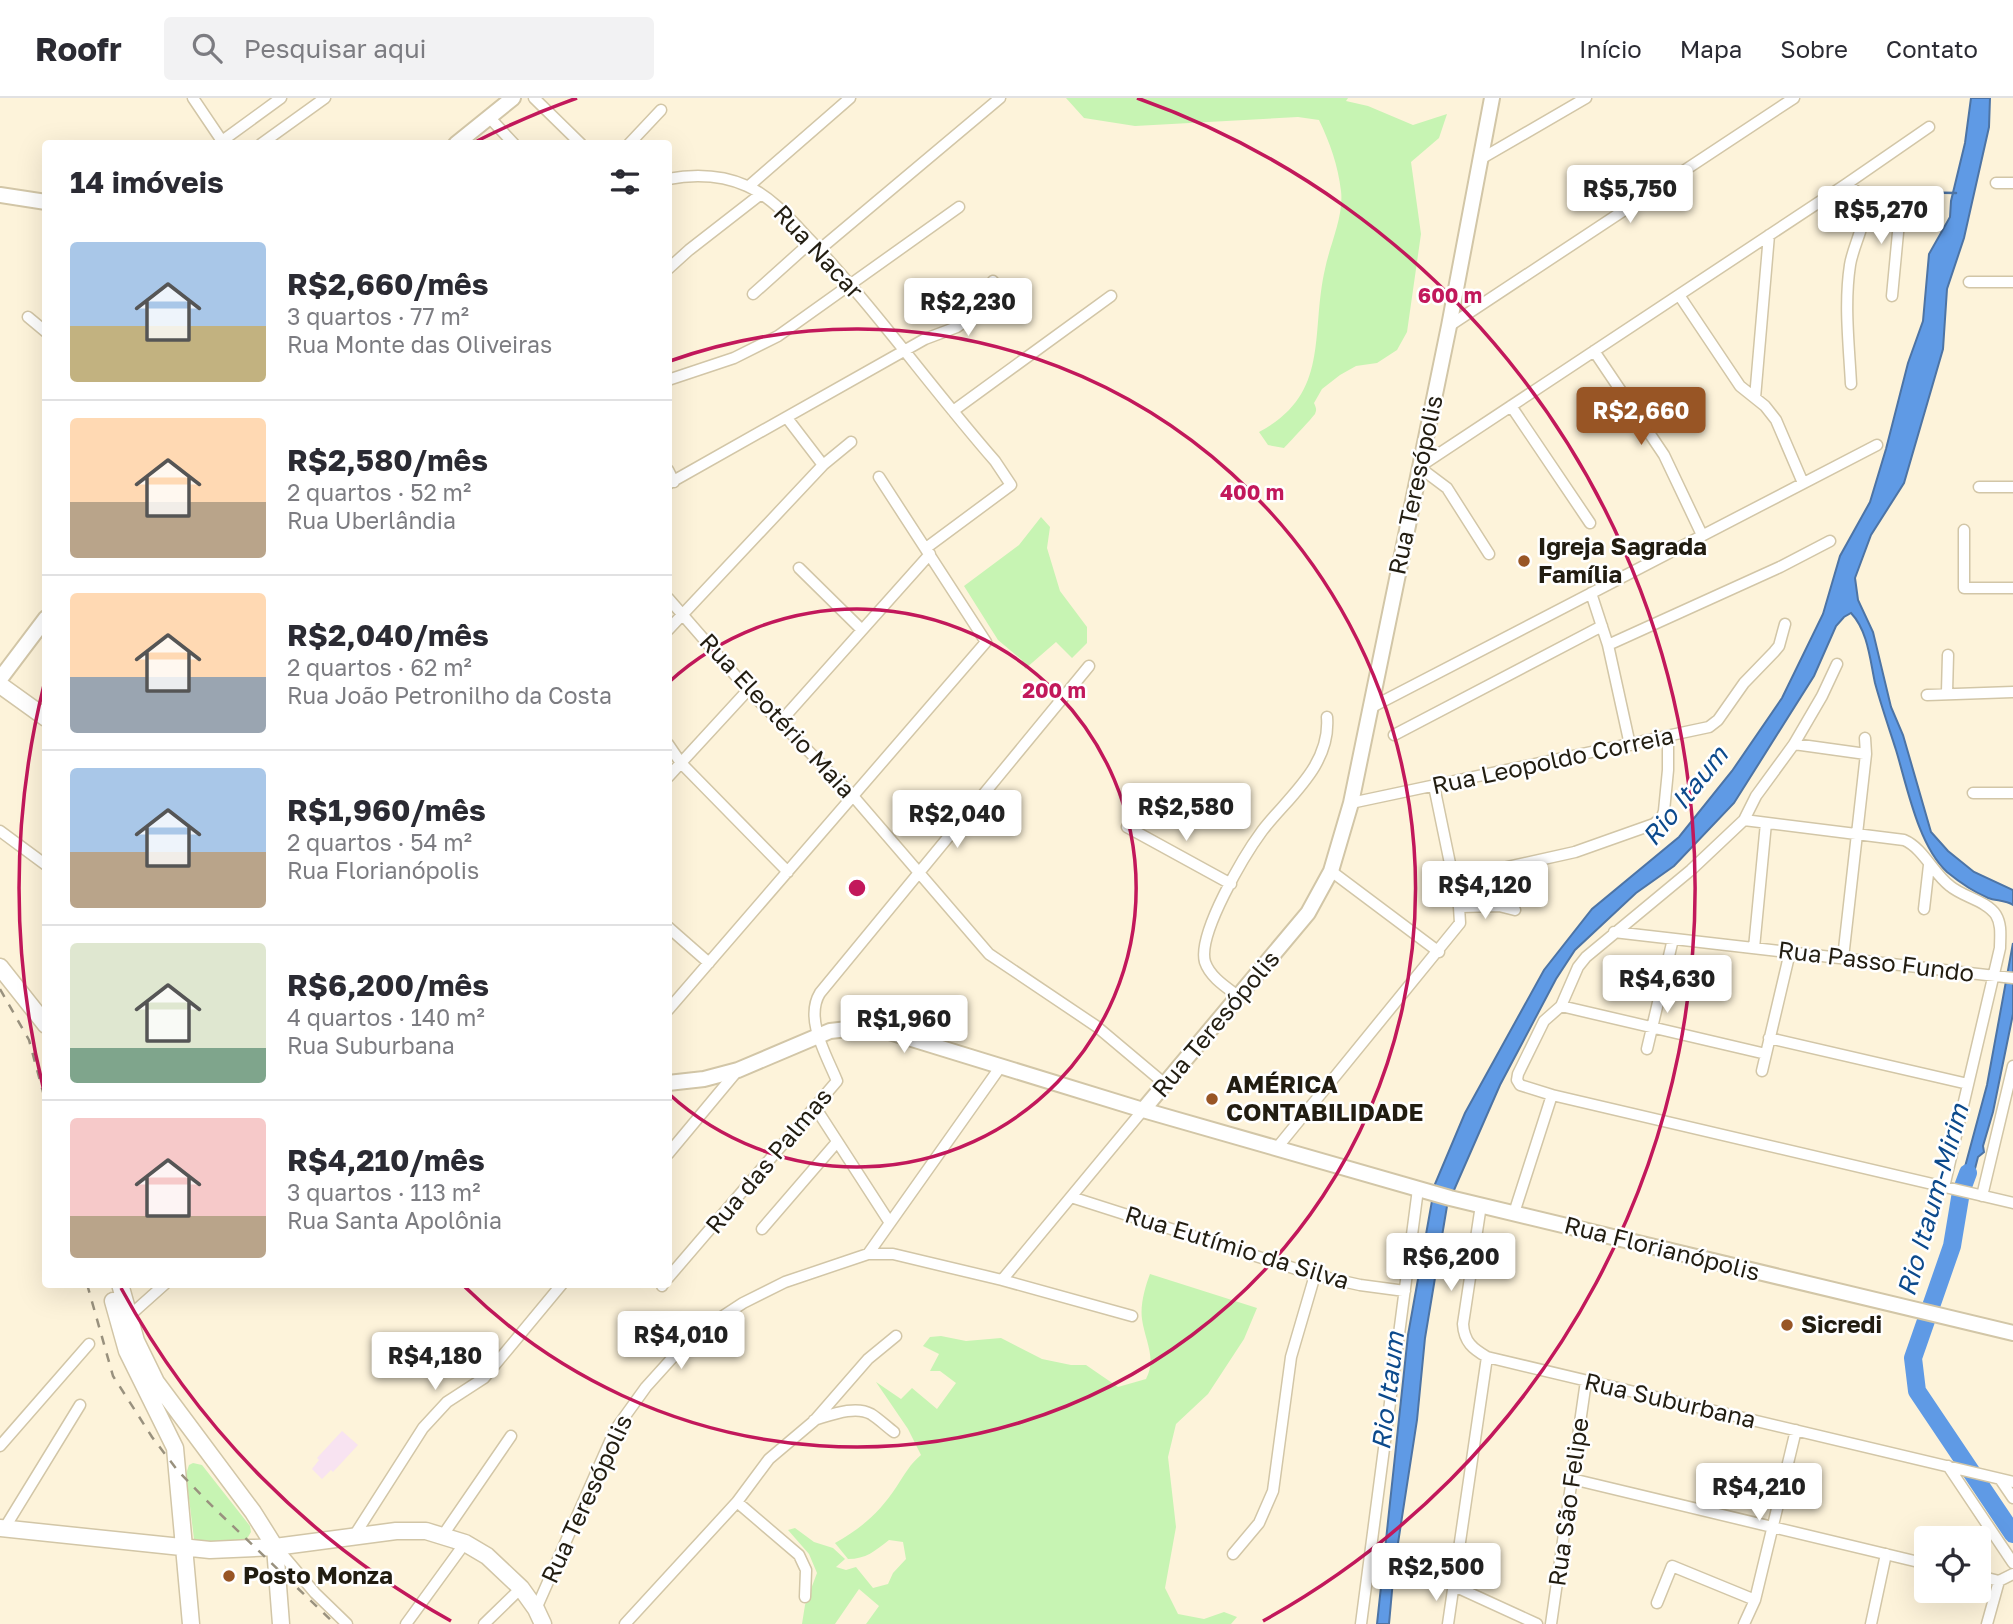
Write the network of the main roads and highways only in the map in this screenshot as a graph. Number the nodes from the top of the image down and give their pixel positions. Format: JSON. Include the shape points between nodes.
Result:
{"nodes":[{"id":1,"x":513,"y":98,"type":"edge"},
{"id":2,"x":1492,"y":98,"type":"edge"},
{"id":3,"x":461,"y":140,"type":"edge"},
{"id":4,"x":0,"y":195,"type":"edge"},
{"id":5,"x":42,"y":201,"type":"edge"},
{"id":6,"x":42,"y":623,"type":"edge"},
{"id":7,"x":0,"y":679,"type":"edge"},
{"id":8,"x":0,"y":685,"type":"edge"},
{"id":9,"x":42,"y":715,"type":"edge"},
{"id":10,"x":0,"y":967,"type":"edge"},
{"id":11,"x":40,"y":1008,"type":"edge"},
{"id":12,"x":672,"y":1083,"type":"edge"},
{"id":13,"x":1143,"y":1110,"type":"junction"},
{"id":14,"x":110,"y":1288,"type":"edge"},
{"id":15,"x":121,"y":1288,"type":"edge"},
{"id":16,"x":2013,"y":1333,"type":"edge"},
{"id":17,"x":210,"y":1457,"type":"junction"},
{"id":18,"x":178,"y":1462,"type":"junction"},
{"id":19,"x":253,"y":1512,"type":"junction"},
{"id":20,"x":2,"y":1529,"type":"edge"},
{"id":21,"x":302,"y":1543,"type":"junction"},
{"id":22,"x":275,"y":1546,"type":"junction"},
{"id":23,"x":183,"y":1548,"type":"junction"},
{"id":24,"x":540,"y":1617,"type":"edge"},
{"id":25,"x":191,"y":1624,"type":"edge"},
{"id":26,"x":281,"y":1624,"type":"edge"}],
"edges":[{"from":1,"to":3,"type":"main road"},
{"from":2,"to":13,"type":"main road","name":"Rua Teresópolis","via":[[1351,803],[1331,871],[1300,924]]},
{"from":4,"to":5,"type":"main road"},
{"from":6,"to":7,"type":"main road"},
{"from":8,"to":9,"type":"main road"},
{"from":10,"to":11,"type":"main road"},
{"from":12,"to":13,"type":"main road","name":"Rua Florianópolis","via":[[738,1070],[818,1035],[857,1028]]},
{"from":13,"to":16,"type":"main road","name":"Rua Florianópolis","via":[[1450,1198]]},
{"from":14,"to":18,"type":"main road","via":[[127,1351],[170,1434]]},
{"from":15,"to":17,"type":"main road","via":[[136,1341],[156,1382]]},
{"from":17,"to":18,"type":"main road","via":[[197,1455]]},
{"from":17,"to":19,"type":"main road"},
{"from":18,"to":23,"type":"main road"},
{"from":19,"to":21,"type":"main road","via":[[276,1532]]},
{"from":19,"to":22,"type":"main road"},
{"from":20,"to":23,"type":"main road"},
{"from":21,"to":22,"type":"main road"},
{"from":21,"to":24,"type":"main road","via":[[411,1530],[443,1535],[494,1560]]},
{"from":22,"to":23,"type":"main road"},
{"from":22,"to":26,"type":"main road"},
{"from":23,"to":25,"type":"main road"}]}
